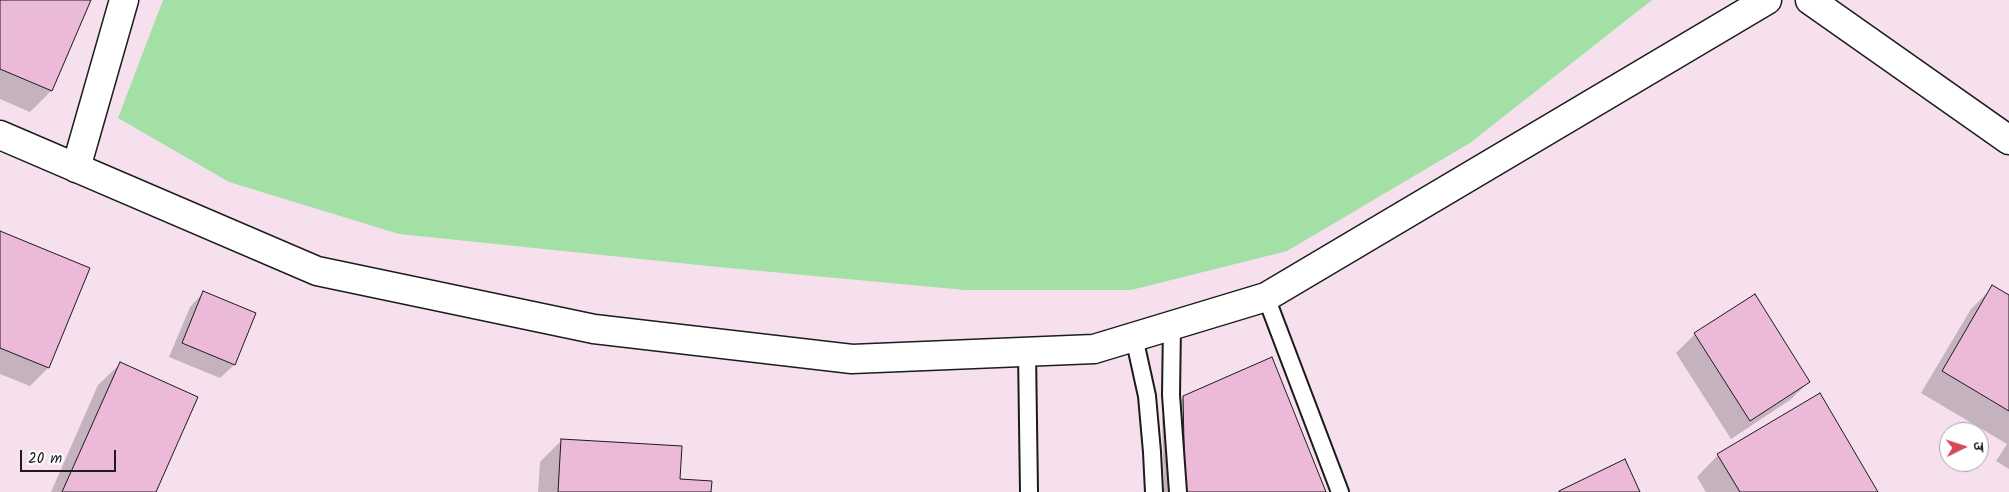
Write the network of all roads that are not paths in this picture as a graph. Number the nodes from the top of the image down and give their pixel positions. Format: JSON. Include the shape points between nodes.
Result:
{"nodes":[{"id":1,"x":124,"y":0,"type":"edge"},
{"id":2,"x":1767,"y":0,"type":"edge"},
{"id":3,"x":1810,"y":0,"type":"edge"},
{"id":4,"x":0,"y":135,"type":"edge"},
{"id":5,"x":2009,"y":140,"type":"edge"},
{"id":6,"x":76,"y":168,"type":"junction"},
{"id":7,"x":1266,"y":297,"type":"junction"},
{"id":8,"x":1172,"y":326,"type":"junction"},
{"id":9,"x":1134,"y":337,"type":"junction"},
{"id":10,"x":1027,"y":352,"type":"junction"},
{"id":11,"x":1029,"y":492,"type":"edge"},
{"id":12,"x":1154,"y":492,"type":"edge"},
{"id":13,"x":1178,"y":492,"type":"edge"},
{"id":14,"x":1340,"y":492,"type":"edge"}],
"edges":[{"from":1,"to":6,"type":"street"},
{"from":2,"to":7,"type":"street"},
{"from":3,"to":5,"type":"street"},
{"from":4,"to":6,"type":"street"},
{"from":6,"to":10,"type":"street","via":[[316,271],[594,329],[852,359]]},
{"from":7,"to":8,"type":"street"},
{"from":7,"to":14,"type":"lane"},
{"from":8,"to":9,"type":"street"},
{"from":8,"to":13,"type":"lane","via":[[1171,395]]},
{"from":9,"to":10,"type":"street","via":[[1094,349]]},
{"from":9,"to":12,"type":"lane","via":[[1147,396]]},
{"from":10,"to":11,"type":"lane"}]}
